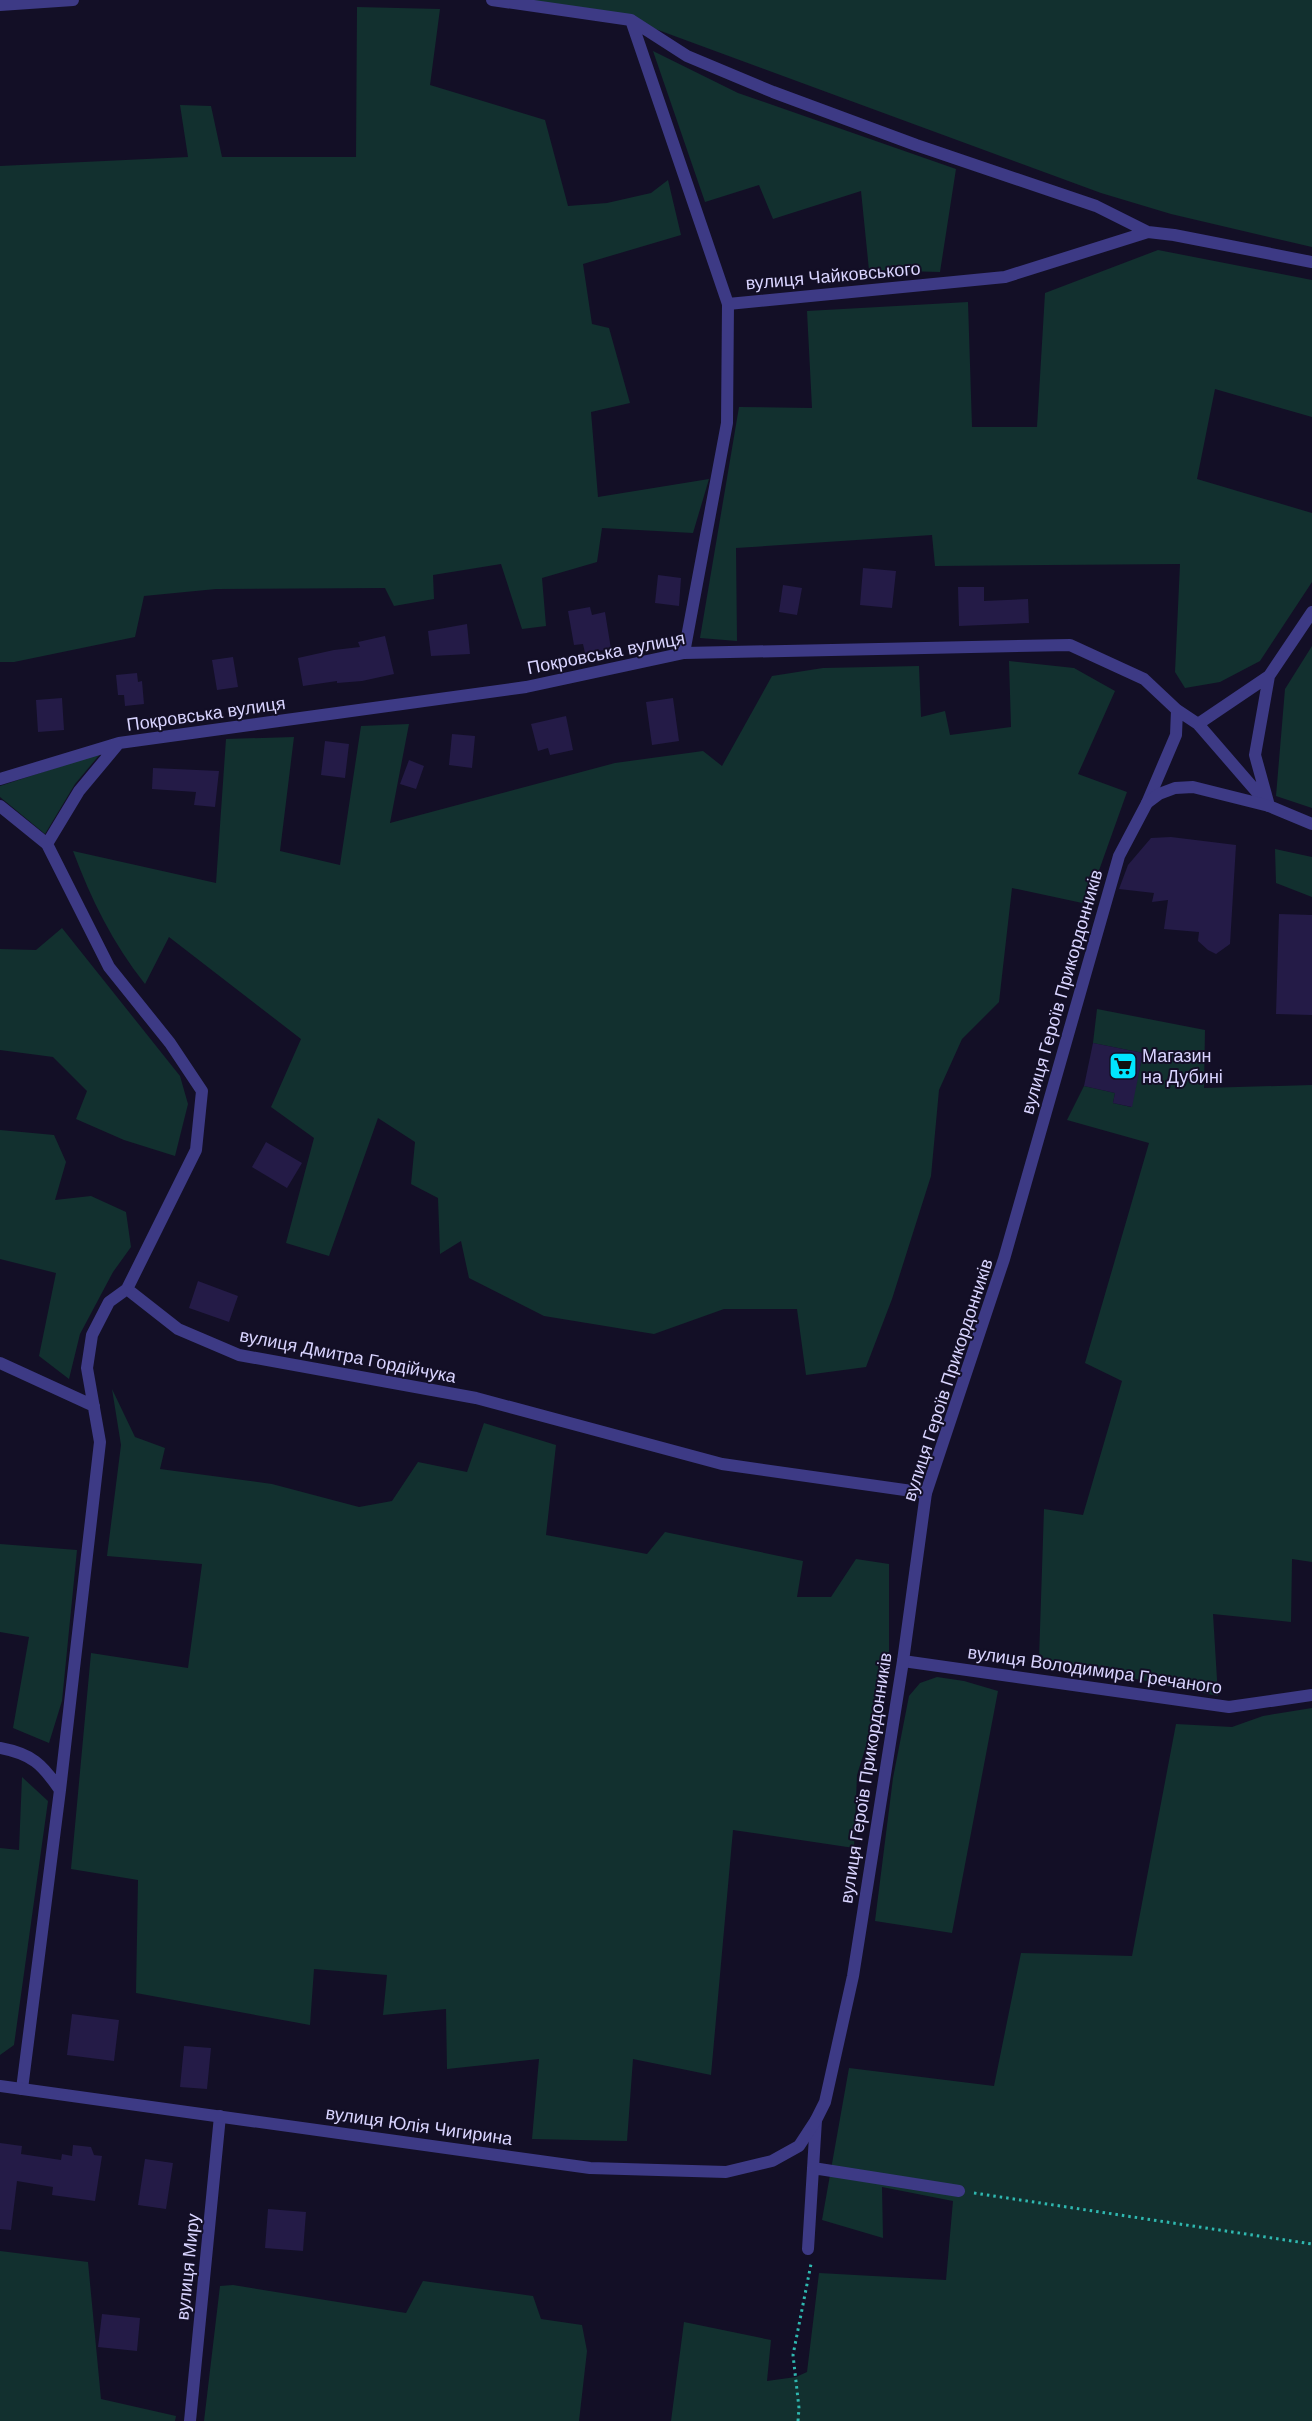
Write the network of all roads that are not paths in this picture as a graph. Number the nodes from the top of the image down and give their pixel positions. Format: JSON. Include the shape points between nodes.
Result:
{"nodes":[{"id":1,"x":73,"y":0,"type":"edge"},
{"id":2,"x":492,"y":0,"type":"edge"},
{"id":3,"x":0,"y":5,"type":"edge"},
{"id":4,"x":631,"y":20,"type":"junction"},
{"id":5,"x":1148,"y":232,"type":"junction"},
{"id":6,"x":1312,"y":262,"type":"edge"},
{"id":7,"x":728,"y":304,"type":"junction"},
{"id":8,"x":1312,"y":612,"type":"edge"},
{"id":9,"x":684,"y":653,"type":"junction"},
{"id":10,"x":1269,"y":676,"type":"junction"},
{"id":11,"x":1177,"y":710,"type":"junction"},
{"id":12,"x":1198,"y":724,"type":"junction"},
{"id":13,"x":119,"y":743,"type":"junction"},
{"id":14,"x":0,"y":779,"type":"edge"},
{"id":15,"x":1148,"y":803,"type":"junction"},
{"id":16,"x":0,"y":806,"type":"edge"},
{"id":17,"x":1269,"y":806,"type":"junction"},
{"id":18,"x":1312,"y":824,"type":"edge"},
{"id":19,"x":47,"y":844,"type":"junction"},
{"id":20,"x":127,"y":1289,"type":"junction"},
{"id":21,"x":0,"y":1363,"type":"edge"},
{"id":22,"x":94,"y":1406,"type":"junction"},
{"id":23,"x":926,"y":1493,"type":"junction"},
{"id":24,"x":903,"y":1660,"type":"junction"},
{"id":25,"x":1312,"y":1695,"type":"edge"},
{"id":26,"x":0,"y":1748,"type":"edge"},
{"id":27,"x":60,"y":1790,"type":"junction"},
{"id":28,"x":0,"y":2086,"type":"edge"},
{"id":29,"x":22,"y":2089,"type":"junction"},
{"id":30,"x":220,"y":2116,"type":"junction"},
{"id":31,"x":816,"y":2120,"type":"junction"},
{"id":32,"x":813,"y":2168,"type":"junction"},
{"id":33,"x":959,"y":2191,"type":"road end"},
{"id":34,"x":808,"y":2249,"type":"road end"},
{"id":35,"x":190,"y":2421,"type":"edge"}],
"edges":[{"from":1,"to":3,"type":"street"},
{"from":2,"to":4,"type":"street"},
{"from":4,"to":5,"type":"street","via":[[687,56],[764,88],[916,145],[1096,206]]},
{"from":4,"to":7,"type":"street","name":"вулиця Чайковського"},
{"from":5,"to":6,"type":"street","name":"вулиця Чайковського"},
{"from":5,"to":7,"type":"street","name":"вулиця Чайковського","via":[[1006,277]]},
{"from":7,"to":9,"type":"street","via":[[727,423]]},
{"from":8,"to":10,"type":"street"},
{"from":9,"to":11,"type":"street","name":"Покровська вулиця","via":[[1070,645],[1144,678]]},
{"from":9,"to":13,"type":"street","name":"Покровська вулиця","via":[[526,687]]},
{"from":10,"to":12,"type":"street"},
{"from":10,"to":17,"type":"street","via":[[1255,755]]},
{"from":11,"to":12,"type":"street","name":"Покровська вулиця"},
{"from":11,"to":15,"type":"street","name":"вулиця Героїв Прикордонників","via":[[1176,735]]},
{"from":12,"to":17,"type":"street","name":"Покровська вулиця"},
{"from":13,"to":14,"type":"street","name":"Покровська вулиця"},
{"from":13,"to":19,"type":"street","via":[[79,791]]},
{"from":15,"to":17,"type":"street","via":[[1159,794],[1175,788],[1193,787]]},
{"from":15,"to":23,"type":"street","name":"вулиця Героїв Прикордонників","via":[[1119,856],[1004,1259]]},
{"from":16,"to":19,"type":"street"},
{"from":17,"to":18,"type":"street","name":"Покровська вулиця"},
{"from":19,"to":20,"type":"street","via":[[109,967],[170,1043],[202,1091],[196,1150]]},
{"from":20,"to":22,"type":"street","via":[[109,1302],[92,1335],[87,1368]]},
{"from":20,"to":23,"type":"street","name":"вулиця Дмитра Гордійчука","via":[[178,1328],[240,1356],[476,1398],[722,1464]]},
{"from":21,"to":22,"type":"street"},
{"from":22,"to":27,"type":"street","via":[[100,1442]]},
{"from":23,"to":24,"type":"street","name":"вулиця Героїв Прикордонників"},
{"from":24,"to":25,"type":"street","name":"вулиця Володимира Гречаного","via":[[1229,1707]]},
{"from":24,"to":31,"type":"street","name":"вулиця Героїв Прикордонників","via":[[853,1976],[825,2102]]},
{"from":26,"to":27,"type":"street","via":[[21,1752],[35,1760]]},
{"from":27,"to":29,"type":"street"},
{"from":28,"to":29,"type":"street","name":"вулиця Юлія Чигирина"},
{"from":29,"to":30,"type":"street","name":"вулиця Юлія Чигирина"},
{"from":30,"to":31,"type":"street","name":"вулиця Юлія Чигирина","via":[[590,2168],[726,2172],[787,2154],[799,2146]]},
{"from":30,"to":35,"type":"street","name":"вулиця Миру"},
{"from":31,"to":32,"type":"street","name":"вулиця Героїв Прикордонників"},
{"from":32,"to":33,"type":"street"},
{"from":32,"to":34,"type":"street","name":"вулиця Героїв Прикордонників"}]}
